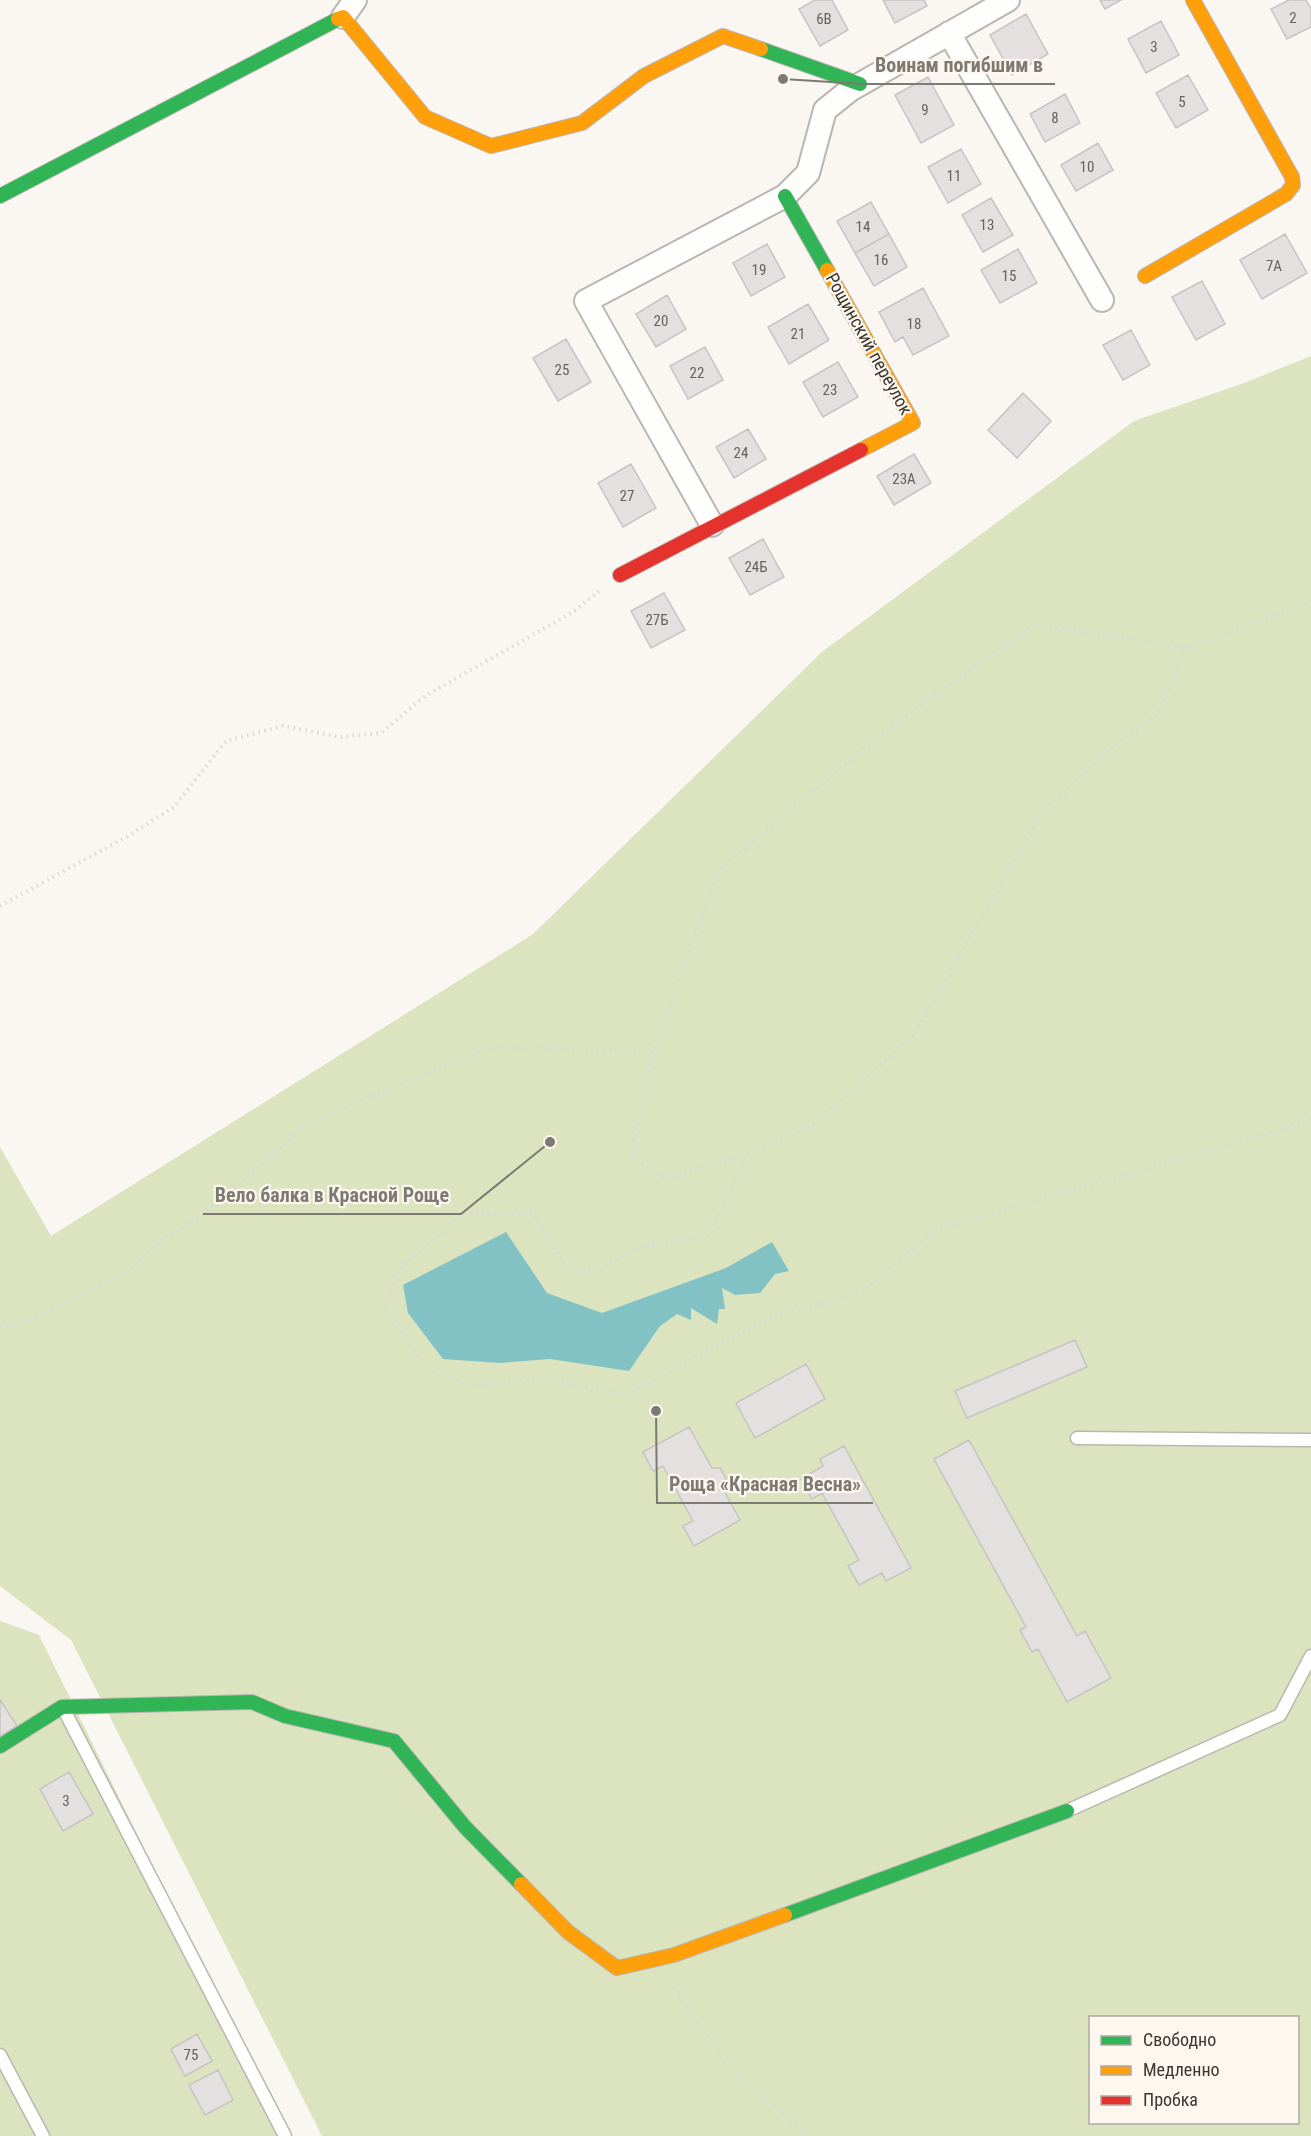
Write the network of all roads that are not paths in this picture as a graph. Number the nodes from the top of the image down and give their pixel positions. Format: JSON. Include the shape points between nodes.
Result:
{"nodes":[{"id":1,"x":1008,"y":0,"type":"edge"},
{"id":2,"x":1193,"y":0,"type":"edge"},
{"id":3,"x":349,"y":9,"type":"edge"},
{"id":4,"x":950,"y":33,"type":"junction"},
{"id":5,"x":860,"y":84,"type":"junction"},
{"id":6,"x":0,"y":196,"type":"edge"},
{"id":7,"x":785,"y":196,"type":"junction"},
{"id":8,"x":1145,"y":276,"type":"dead end"},
{"id":9,"x":1102,"y":300,"type":"dead end"},
{"id":10,"x":712,"y":525,"type":"junction"},
{"id":11,"x":620,"y":575,"type":"road end"},
{"id":12,"x":1077,"y":1438,"type":"dead end"},
{"id":13,"x":1311,"y":1440,"type":"edge"},
{"id":14,"x":1311,"y":1656,"type":"edge"},
{"id":15,"x":62,"y":1707,"type":"junction"},
{"id":16,"x":0,"y":1746,"type":"edge"},
{"id":17,"x":1067,"y":1811,"type":"joint"},
{"id":18,"x":0,"y":2055,"type":"edge"},
{"id":19,"x":43,"y":2136,"type":"edge"},
{"id":20,"x":285,"y":2136,"type":"edge"}],
"edges":[{"from":1,"to":4,"type":"street"},
{"from":2,"to":8,"type":"street","via":[[1293,185],[1286,194]]},
{"from":3,"to":5,"type":"street","via":[[425,117],[491,146],[582,123],[644,76],[723,36]]},
{"from":3,"to":6,"type":"street"},
{"from":4,"to":5,"type":"street"},
{"from":4,"to":9,"type":"street"},
{"from":5,"to":7,"type":"street","via":[[825,110],[808,172]]},
{"from":7,"to":10,"type":"street","via":[[586,301]]},
{"from":7,"to":10,"type":"street","name":"Рощинский переулок","via":[[913,423]]},
{"from":10,"to":11,"type":"street","name":"Рощинский переулок"},
{"from":12,"to":13,"type":"lane"},
{"from":14,"to":17,"type":"lane","via":[[1280,1715]]},
{"from":15,"to":16,"type":"street"},
{"from":15,"to":17,"type":"street","via":[[252,1701],[285,1716],[394,1741],[465,1827],[568,1932],[617,1968],[674,1955]]},
{"from":15,"to":20,"type":"lane"},
{"from":18,"to":19,"type":"lane"}]}
